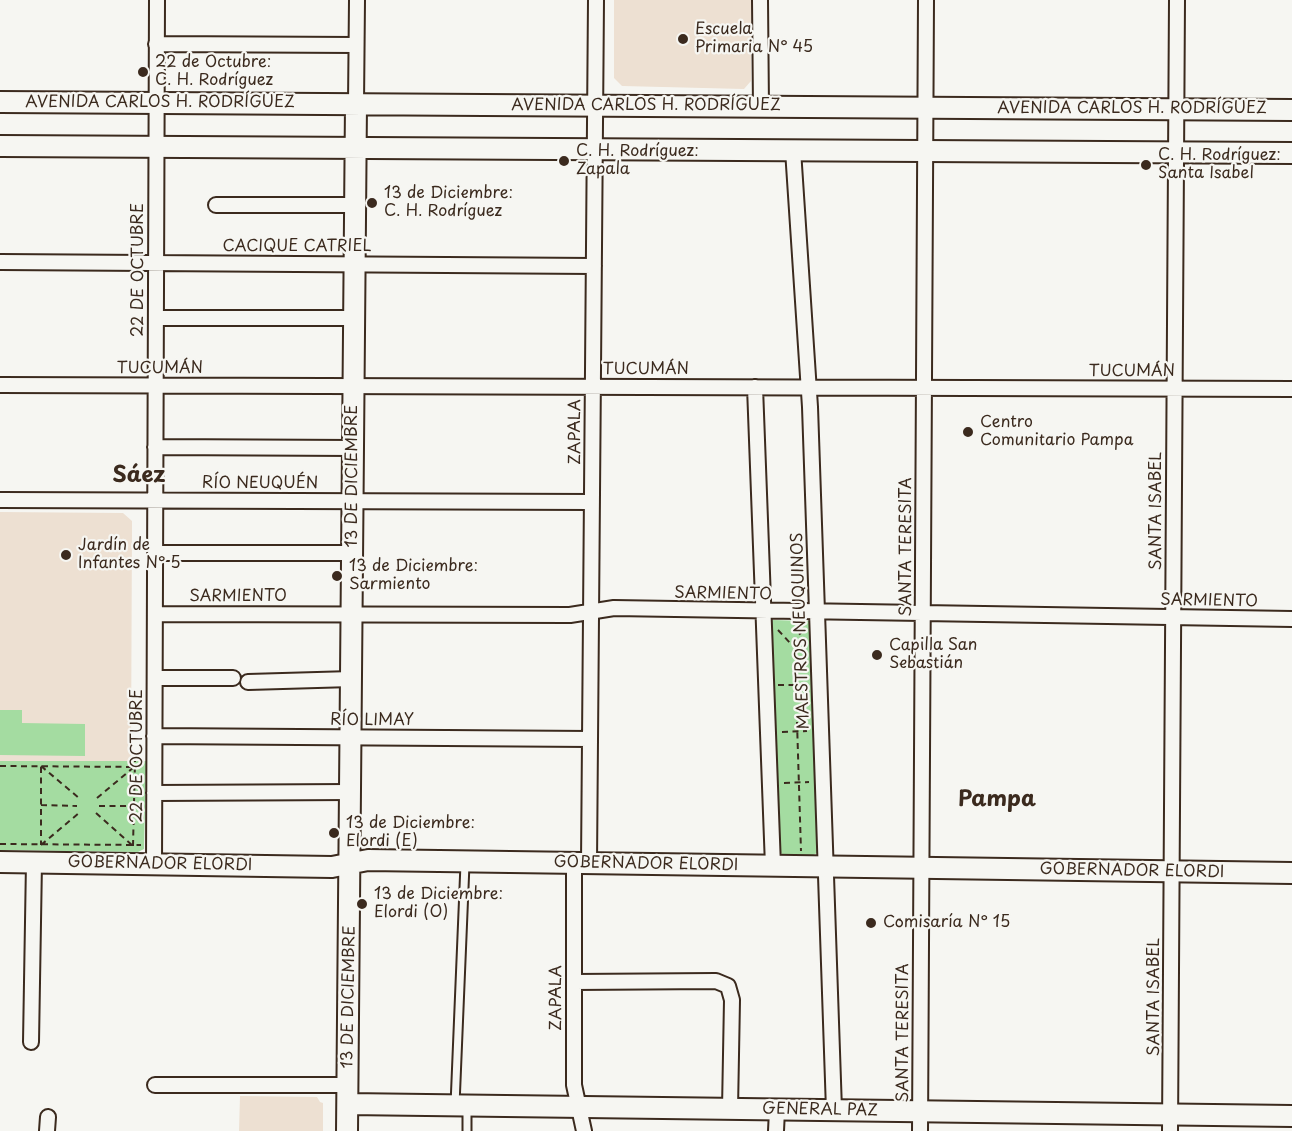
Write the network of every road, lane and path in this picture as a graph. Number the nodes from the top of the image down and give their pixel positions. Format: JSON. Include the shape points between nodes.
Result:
{"nodes":[{"id":1,"x":156,"y":0,"type":"edge"},
{"id":2,"x":357,"y":0,"type":"edge"},
{"id":3,"x":596,"y":0,"type":"edge"},
{"id":4,"x":760,"y":0,"type":"edge"},
{"id":5,"x":926,"y":0,"type":"edge"},
{"id":6,"x":1177,"y":0,"type":"edge"},
{"id":7,"x":156,"y":44,"type":"junction"},
{"id":8,"x":356,"y":45,"type":"junction"},
{"id":9,"x":0,"y":102,"type":"edge"},
{"id":10,"x":156,"y":103,"type":"junction"},
{"id":11,"x":356,"y":104,"type":"junction"},
{"id":12,"x":595,"y":106,"type":"junction"},
{"id":13,"x":761,"y":107,"type":"junction"},
{"id":14,"x":926,"y":108,"type":"junction"},
{"id":15,"x":1176,"y":109,"type":"junction"},
{"id":16,"x":1292,"y":110,"type":"edge"},
{"id":17,"x":0,"y":146,"type":"edge"},
{"id":18,"x":156,"y":146,"type":"junction"},
{"id":19,"x":356,"y":148,"type":"junction"},
{"id":20,"x":595,"y":149,"type":"junction"},
{"id":21,"x":793,"y":150,"type":"junction"},
{"id":22,"x":925,"y":151,"type":"junction"},
{"id":23,"x":1176,"y":152,"type":"junction"},
{"id":24,"x":1292,"y":153,"type":"edge"},
{"id":25,"x":216,"y":205,"type":"dead end"},
{"id":26,"x":355,"y":205,"type":"junction"},
{"id":27,"x":0,"y":262,"type":"edge"},
{"id":28,"x":156,"y":263,"type":"junction"},
{"id":29,"x":355,"y":264,"type":"junction"},
{"id":30,"x":594,"y":266,"type":"junction"},
{"id":31,"x":156,"y":318,"type":"junction"},
{"id":32,"x":354,"y":318,"type":"junction"},
{"id":33,"x":0,"y":385,"type":"edge"},
{"id":34,"x":155,"y":386,"type":"junction"},
{"id":35,"x":354,"y":386,"type":"junction"},
{"id":36,"x":592,"y":387,"type":"junction"},
{"id":37,"x":756,"y":387,"type":"junction"},
{"id":38,"x":808,"y":387,"type":"junction"},
{"id":39,"x":924,"y":388,"type":"junction"},
{"id":40,"x":1174,"y":388,"type":"junction"},
{"id":41,"x":1292,"y":388,"type":"edge"},
{"id":42,"x":155,"y":447,"type":"junction"},
{"id":43,"x":354,"y":448,"type":"junction"},
{"id":44,"x":0,"y":500,"type":"edge"},
{"id":45,"x":155,"y":501,"type":"junction"},
{"id":46,"x":353,"y":501,"type":"junction"},
{"id":47,"x":592,"y":502,"type":"junction"},
{"id":48,"x":155,"y":553,"type":"junction"},
{"id":49,"x":353,"y":553,"type":"junction"},
{"id":50,"x":763,"y":611,"type":"junction"},
{"id":51,"x":591,"y":612,"type":"junction"},
{"id":52,"x":817,"y":612,"type":"junction"},
{"id":53,"x":923,"y":613,"type":"junction"},
{"id":54,"x":155,"y":614,"type":"junction"},
{"id":55,"x":352,"y":614,"type":"junction"},
{"id":56,"x":1173,"y":617,"type":"junction"},
{"id":57,"x":1292,"y":619,"type":"edge"},
{"id":58,"x":772,"y":624,"type":"dead end"},
{"id":59,"x":808,"y":624,"type":"dead end"},
{"id":60,"x":795,"y":677,"type":"dead end"},
{"id":61,"x":155,"y":678,"type":"junction"},
{"id":62,"x":233,"y":678,"type":"dead end"},
{"id":63,"x":352,"y":680,"type":"junction"},
{"id":64,"x":248,"y":682,"type":"dead end"},
{"id":65,"x":774,"y":685,"type":"dead end"},
{"id":66,"x":795,"y":685,"type":"junction"},
{"id":67,"x":811,"y":685,"type":"dead end"},
{"id":68,"x":795,"y":693,"type":"dead end"},
{"id":69,"x":797,"y":722,"type":"dead end"},
{"id":70,"x":797,"y":731,"type":"junction"},
{"id":71,"x":813,"y":731,"type":"dead end"},
{"id":72,"x":776,"y":732,"type":"dead end"},
{"id":73,"x":154,"y":736,"type":"junction"},
{"id":74,"x":351,"y":738,"type":"junction"},
{"id":75,"x":590,"y":739,"type":"junction"},
{"id":76,"x":135,"y":761,"type":"dead end"},
{"id":77,"x":0,"y":766,"type":"edge"},
{"id":78,"x":41,"y":766,"type":"junction"},
{"id":79,"x":135,"y":767,"type":"junction"},
{"id":80,"x":154,"y":767,"type":"junction"},
{"id":81,"x":799,"y":782,"type":"junction"},
{"id":82,"x":814,"y":782,"type":"dead end"},
{"id":83,"x":778,"y":783,"type":"dead end"},
{"id":84,"x":351,"y":792,"type":"junction"},
{"id":85,"x":154,"y":793,"type":"junction"},
{"id":86,"x":79,"y":798,"type":"dead end"},
{"id":87,"x":97,"y":798,"type":"dead end"},
{"id":88,"x":41,"y":805,"type":"junction"},
{"id":89,"x":76,"y":806,"type":"dead end"},
{"id":90,"x":99,"y":806,"type":"dead end"},
{"id":91,"x":134,"y":806,"type":"junction"},
{"id":92,"x":80,"y":813,"type":"dead end"},
{"id":93,"x":96,"y":813,"type":"dead end"},
{"id":94,"x":0,"y":844,"type":"edge"},
{"id":95,"x":133,"y":845,"type":"junction"},
{"id":96,"x":145,"y":846,"type":"dead end"},
{"id":97,"x":794,"y":851,"type":"dead end"},
{"id":98,"x":39,"y":852,"type":"junction"},
{"id":99,"x":133,"y":852,"type":"dead end"},
{"id":100,"x":0,"y":862,"type":"edge"},
{"id":101,"x":465,"y":862,"type":"junction"},
{"id":102,"x":581,"y":863,"type":"junction"},
{"id":103,"x":154,"y":864,"type":"junction"},
{"id":104,"x":350,"y":864,"type":"junction"},
{"id":105,"x":773,"y":866,"type":"junction"},
{"id":106,"x":827,"y":866,"type":"junction"},
{"id":107,"x":921,"y":868,"type":"junction"},
{"id":108,"x":1172,"y":871,"type":"junction"},
{"id":109,"x":1292,"y":873,"type":"edge"},
{"id":110,"x":574,"y":982,"type":"junction"},
{"id":111,"x":31,"y":1042,"type":"dead end"},
{"id":112,"x":155,"y":1085,"type":"dead end"},
{"id":113,"x":348,"y":1095,"type":"junction"},
{"id":114,"x":461,"y":1106,"type":"junction"},
{"id":115,"x":579,"y":1107,"type":"junction"},
{"id":116,"x":730,"y":1109,"type":"junction"},
{"id":117,"x":777,"y":1110,"type":"junction"},
{"id":118,"x":834,"y":1110,"type":"junction"},
{"id":119,"x":1292,"y":1116,"type":"edge"},
{"id":120,"x":920,"y":1121,"type":"edge"},
{"id":121,"x":1170,"y":1123,"type":"edge"},
{"id":122,"x":347,"y":1131,"type":"edge"},
{"id":123,"x":467,"y":1131,"type":"edge"},
{"id":124,"x":584,"y":1131,"type":"edge"},
{"id":125,"x":776,"y":1131,"type":"edge"}],
"edges":[{"from":1,"to":7,"type":"street","name":"22 DE OCTUBRE"},
{"from":2,"to":8,"type":"street","name":"13 DE DICIEMBRE"},
{"from":3,"to":12,"type":"street","name":"ZAPALA"},
{"from":4,"to":13,"type":"street"},
{"from":5,"to":14,"type":"street","name":"SANTA TERESITA"},
{"from":6,"to":15,"type":"street","name":"SANTA ISABEL"},
{"from":7,"to":8,"type":"street"},
{"from":7,"to":10,"type":"street","name":"22 DE OCTUBRE"},
{"from":8,"to":11,"type":"street","name":"13 DE DICIEMBRE"},
{"from":9,"to":10,"type":"street","name":"AVENIDA CARLOS H. RODRÍGUEZ"},
{"from":10,"to":11,"type":"street","name":"AVENIDA CARLOS H. RODRÍGUEZ"},
{"from":10,"to":18,"type":"street","name":"22 DE OCTUBRE"},
{"from":11,"to":12,"type":"street","name":"AVENIDA CARLOS H. RODRÍGUEZ"},
{"from":11,"to":19,"type":"street","name":"13 DE DICIEMBRE"},
{"from":12,"to":13,"type":"street","name":"AVENIDA CARLOS H. RODRÍGUEZ"},
{"from":12,"to":20,"type":"street","name":"ZAPALA"},
{"from":13,"to":14,"type":"street","name":"AVENIDA CARLOS H. RODRÍGUEZ"},
{"from":14,"to":15,"type":"street","name":"AVENIDA CARLOS H. RODRÍGUEZ"},
{"from":14,"to":22,"type":"street","name":"SANTA TERESITA"},
{"from":15,"to":16,"type":"street","name":"AVENIDA CARLOS H. RODRÍGUEZ"},
{"from":15,"to":23,"type":"street","name":"SANTA ISABEL"},
{"from":17,"to":18,"type":"street"},
{"from":18,"to":19,"type":"street"},
{"from":18,"to":28,"type":"street","name":"22 DE OCTUBRE"},
{"from":19,"to":20,"type":"street"},
{"from":19,"to":26,"type":"street","name":"13 DE DICIEMBRE"},
{"from":20,"to":21,"type":"street"},
{"from":20,"to":30,"type":"street","name":"ZAPALA"},
{"from":21,"to":22,"type":"street"},
{"from":21,"to":38,"type":"street","name":"MAESTROS NEUQUINOS"},
{"from":22,"to":23,"type":"street"},
{"from":22,"to":39,"type":"street","name":"SANTA TERESITA"},
{"from":23,"to":24,"type":"street"},
{"from":23,"to":40,"type":"street","name":"SANTA ISABEL"},
{"from":25,"to":26,"type":"street"},
{"from":26,"to":29,"type":"street","name":"13 DE DICIEMBRE"},
{"from":27,"to":28,"type":"street","name":"CACIQUE CATRIEL"},
{"from":28,"to":29,"type":"street","name":"CACIQUE CATRIEL"},
{"from":28,"to":31,"type":"street","name":"22 DE OCTUBRE"},
{"from":29,"to":30,"type":"street","name":"CACIQUE CATRIEL"},
{"from":29,"to":32,"type":"street","name":"13 DE DICIEMBRE"},
{"from":30,"to":36,"type":"street","name":"ZAPALA"},
{"from":31,"to":32,"type":"street"},
{"from":31,"to":34,"type":"street","name":"22 DE OCTUBRE"},
{"from":32,"to":35,"type":"street","name":"13 DE DICIEMBRE"},
{"from":33,"to":34,"type":"street","name":"TUCUMÁN"},
{"from":34,"to":35,"type":"street","name":"TUCUMÁN"},
{"from":34,"to":42,"type":"street","name":"22 DE OCTUBRE"},
{"from":35,"to":36,"type":"street","name":"TUCUMÁN"},
{"from":35,"to":43,"type":"street","name":"13 DE DICIEMBRE"},
{"from":36,"to":37,"type":"street","name":"TUCUMÁN"},
{"from":36,"to":47,"type":"street","name":"ZAPALA"},
{"from":37,"to":38,"type":"street","name":"TUCUMÁN"},
{"from":37,"to":50,"type":"street"},
{"from":38,"to":39,"type":"street","name":"TUCUMÁN"},
{"from":38,"to":52,"type":"street","name":"MAESTROS NEUQUINOS"},
{"from":39,"to":40,"type":"street","name":"TUCUMÁN"},
{"from":39,"to":53,"type":"street","name":"SANTA TERESITA"},
{"from":40,"to":41,"type":"street","name":"TUCUMÁN"},
{"from":40,"to":56,"type":"street","name":"SANTA ISABEL"},
{"from":42,"to":43,"type":"street"},
{"from":42,"to":45,"type":"street","name":"22 DE OCTUBRE"},
{"from":43,"to":46,"type":"street","name":"13 DE DICIEMBRE"},
{"from":44,"to":45,"type":"street","name":"RÍO NEUQUÉN"},
{"from":45,"to":46,"type":"street","name":"RÍO NEUQUÉN"},
{"from":45,"to":48,"type":"street","name":"22 DE OCTUBRE"},
{"from":46,"to":47,"type":"street","name":"RÍO NEUQUÉN"},
{"from":46,"to":49,"type":"street","name":"13 DE DICIEMBRE"},
{"from":47,"to":51,"type":"street","name":"ZAPALA"},
{"from":48,"to":49,"type":"street"},
{"from":48,"to":54,"type":"street","name":"22 DE OCTUBRE"},
{"from":49,"to":55,"type":"street","name":"13 DE DICIEMBRE"},
{"from":50,"to":51,"type":"street","name":"SARMIENTO","via":[[614,608]]},
{"from":50,"to":52,"type":"street","name":"SARMIENTO"},
{"from":50,"to":105,"type":"street"},
{"from":51,"to":55,"type":"street","name":"SARMIENTO"},
{"from":51,"to":75,"type":"street","name":"ZAPALA"},
{"from":52,"to":53,"type":"street","name":"SARMIENTO"},
{"from":52,"to":106,"type":"street","name":"MAESTROS NEUQUINOS"},
{"from":53,"to":56,"type":"street","name":"SARMIENTO"},
{"from":53,"to":107,"type":"street","name":"SANTA TERESITA"},
{"from":54,"to":55,"type":"street","name":"SARMIENTO"},
{"from":54,"to":61,"type":"street","name":"22 DE OCTUBRE"},
{"from":55,"to":63,"type":"street","name":"13 DE DICIEMBRE"},
{"from":56,"to":57,"type":"street","name":"SARMIENTO"},
{"from":56,"to":108,"type":"street","name":"SANTA ISABEL"},
{"from":58,"to":59,"type":"path","via":[[791,646]]},
{"from":60,"to":66,"type":"path"},
{"from":61,"to":62,"type":"street"},
{"from":61,"to":73,"type":"street","name":"22 DE OCTUBRE"},
{"from":63,"to":64,"type":"street"},
{"from":63,"to":74,"type":"street","name":"13 DE DICIEMBRE"},
{"from":65,"to":66,"type":"path"},
{"from":66,"to":67,"type":"path"},
{"from":66,"to":68,"type":"path"},
{"from":69,"to":70,"type":"path"},
{"from":70,"to":71,"type":"path"},
{"from":70,"to":72,"type":"path"},
{"from":70,"to":81,"type":"path"},
{"from":73,"to":74,"type":"street","name":"RÍO LIMAY"},
{"from":73,"to":80,"type":"street","name":"22 DE OCTUBRE"},
{"from":74,"to":75,"type":"street","name":"RÍO LIMAY"},
{"from":74,"to":84,"type":"street","name":"13 DE DICIEMBRE"},
{"from":75,"to":102,"type":"street","name":"ZAPALA"},
{"from":76,"to":79,"type":"path"},
{"from":77,"to":78,"type":"path"},
{"from":78,"to":79,"type":"path"},
{"from":78,"to":86,"type":"path"},
{"from":78,"to":88,"type":"path"},
{"from":79,"to":80,"type":"path"},
{"from":79,"to":87,"type":"path"},
{"from":79,"to":91,"type":"path"},
{"from":80,"to":85,"type":"street","name":"22 DE OCTUBRE"},
{"from":81,"to":82,"type":"path"},
{"from":81,"to":83,"type":"path"},
{"from":81,"to":97,"type":"path","via":[[801,851]]},
{"from":84,"to":85,"type":"street"},
{"from":84,"to":104,"type":"street","name":"13 DE DICIEMBRE"},
{"from":85,"to":103,"type":"street","name":"22 DE OCTUBRE"},
{"from":88,"to":89,"type":"path"},
{"from":88,"to":98,"type":"path"},
{"from":90,"to":91,"type":"path"},
{"from":91,"to":95,"type":"path"},
{"from":92,"to":98,"type":"path"},
{"from":93,"to":95,"type":"path"},
{"from":94,"to":98,"type":"path"},
{"from":95,"to":96,"type":"path"},
{"from":95,"to":98,"type":"path"},
{"from":95,"to":99,"type":"path"},
{"from":98,"to":100,"type":"street","name":"GOBERNADOR ELORDI"},
{"from":98,"to":103,"type":"street","name":"GOBERNADOR ELORDI"},
{"from":98,"to":111,"type":"street"},
{"from":101,"to":102,"type":"street","name":"GOBERNADOR ELORDI"},
{"from":101,"to":104,"type":"street","name":"GOBERNADOR ELORDI","via":[[368,860]]},
{"from":101,"to":114,"type":"lane"},
{"from":102,"to":105,"type":"street","name":"GOBERNADOR ELORDI"},
{"from":102,"to":110,"type":"street","name":"ZAPALA"},
{"from":103,"to":104,"type":"street","name":"GOBERNADOR ELORDI"},
{"from":104,"to":113,"type":"street","name":"13 DE DICIEMBRE"},
{"from":105,"to":106,"type":"street","name":"GOBERNADOR ELORDI"},
{"from":106,"to":107,"type":"street","name":"GOBERNADOR ELORDI"},
{"from":106,"to":118,"type":"street","name":"MAESTROS NEUQUINOS"},
{"from":107,"to":108,"type":"street","name":"GOBERNADOR ELORDI"},
{"from":107,"to":120,"type":"street","name":"SANTA TERESITA"},
{"from":108,"to":109,"type":"street","name":"GOBERNADOR ELORDI"},
{"from":108,"to":121,"type":"street","name":"SANTA ISABEL"},
{"from":110,"to":115,"type":"street","name":"ZAPALA","via":[[574,1081]]},
{"from":110,"to":116,"type":"street","via":[[716,981],[728,986],[732,1000]]},
{"from":112,"to":113,"type":"street"},
{"from":113,"to":114,"type":"street","name":"GENERAL PAZ"},
{"from":113,"to":122,"type":"street","name":"13 DE DICIEMBRE"},
{"from":114,"to":115,"type":"street","name":"GENERAL PAZ"},
{"from":114,"to":123,"type":"lane"},
{"from":115,"to":116,"type":"street","name":"GENERAL PAZ"},
{"from":115,"to":124,"type":"street","name":"ZAPALA"},
{"from":116,"to":117,"type":"street","name":"GENERAL PAZ"},
{"from":117,"to":118,"type":"street","name":"GENERAL PAZ"},
{"from":117,"to":125,"type":"street"},
{"from":118,"to":120,"type":"street","name":"GENERAL PAZ"},
{"from":119,"to":121,"type":"street","name":"GENERAL PAZ"},
{"from":120,"to":121,"type":"street","name":"GENERAL PAZ"}]}
